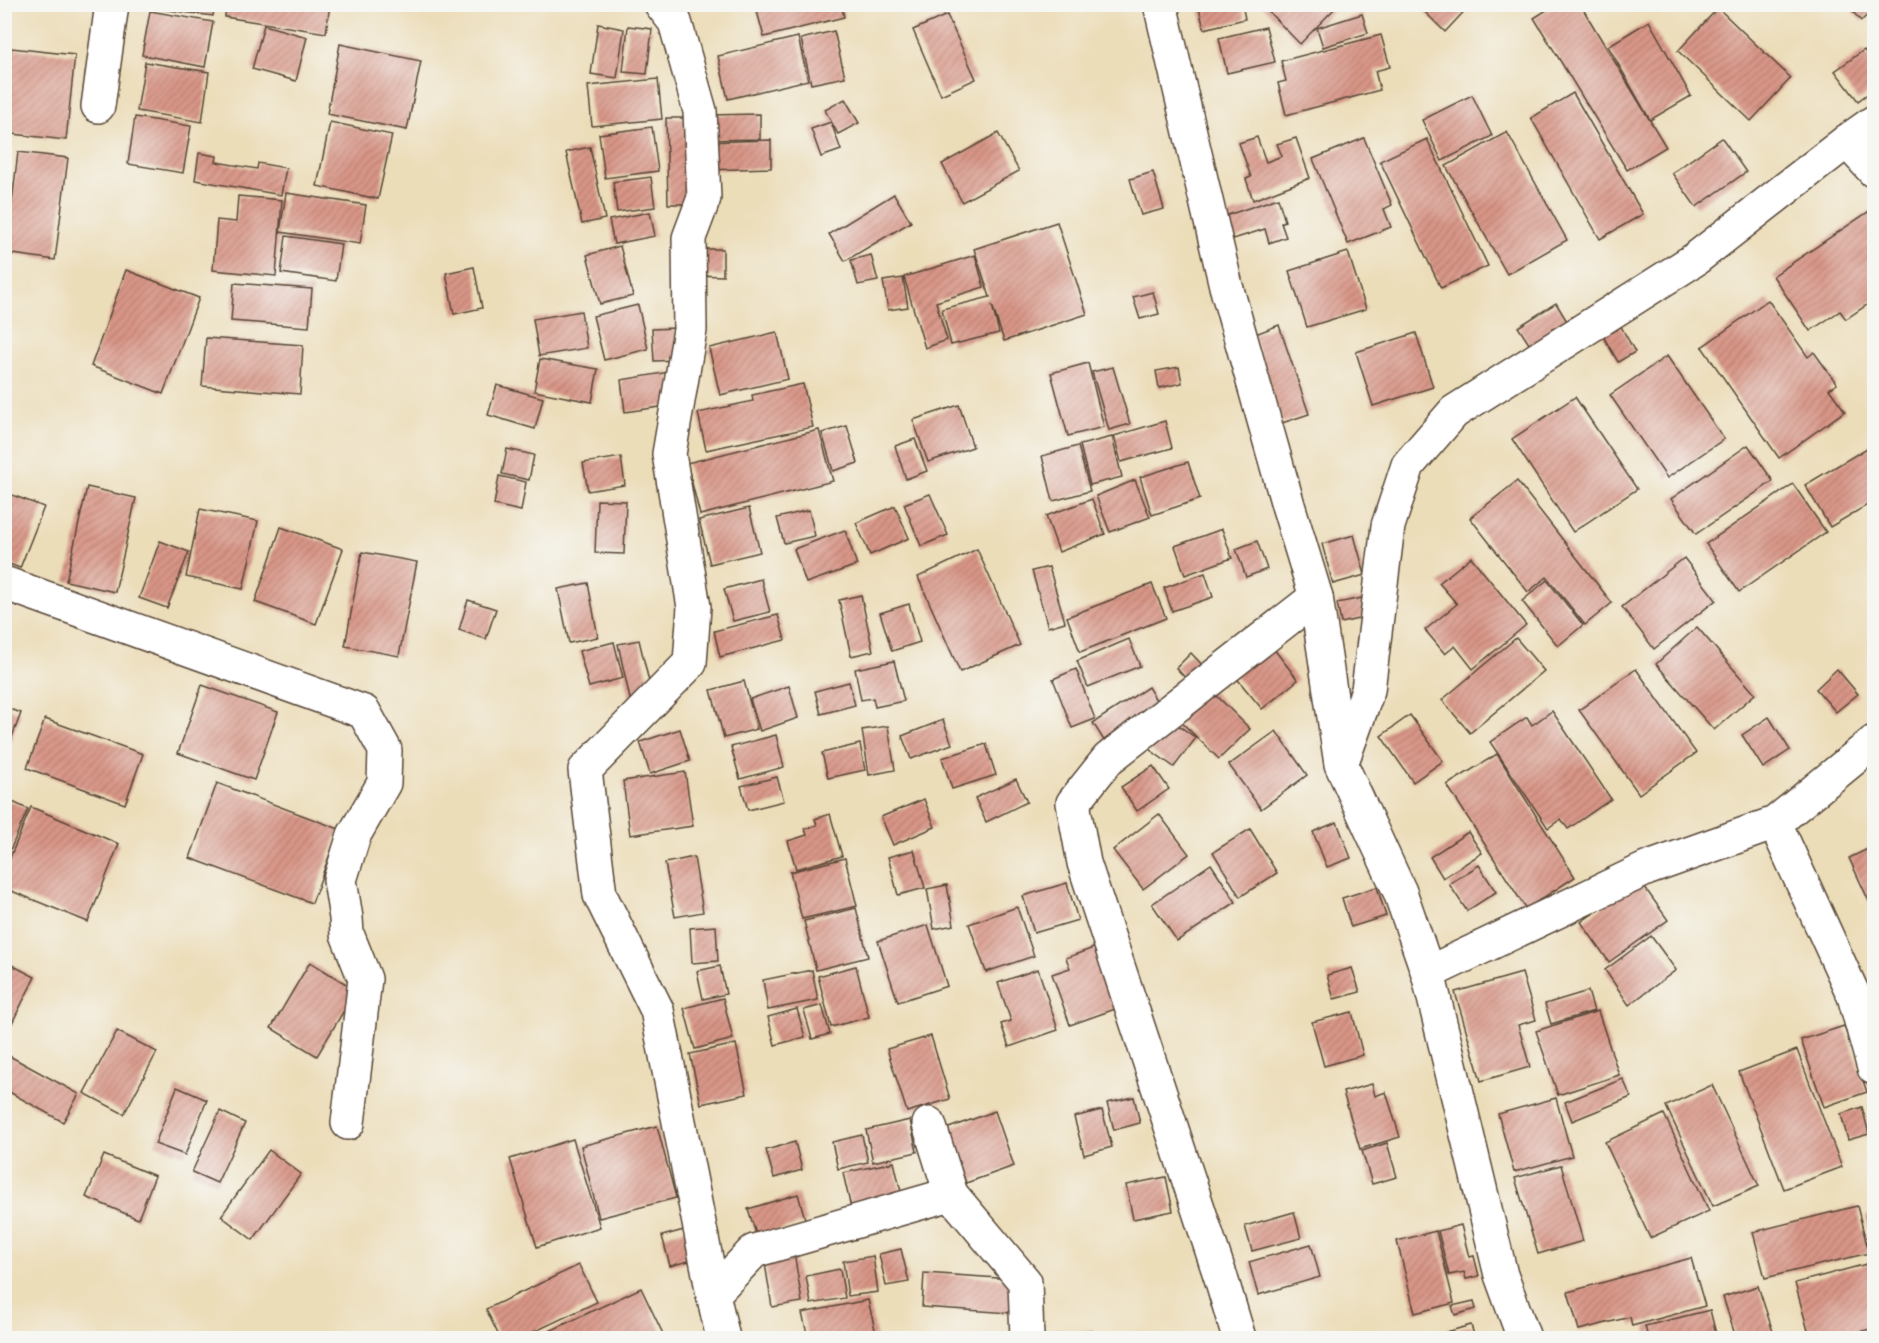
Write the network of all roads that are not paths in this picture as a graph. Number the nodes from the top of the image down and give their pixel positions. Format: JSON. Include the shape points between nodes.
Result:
{"nodes":[{"id":1,"x":112,"y":4,"type":"edge"},
{"id":2,"x":661,"y":4,"type":"edge"},
{"id":3,"x":1160,"y":4,"type":"edge"},
{"id":4,"x":98,"y":106,"type":"dead end"},
{"id":5,"x":1875,"y":122,"type":"edge"},
{"id":6,"x":1847,"y":141,"type":"junction"},
{"id":7,"x":1875,"y":171,"type":"edge"},
{"id":8,"x":4,"y":583,"type":"edge"},
{"id":9,"x":1316,"y":597,"type":"junction"},
{"id":10,"x":1875,"y":742,"type":"edge"},
{"id":11,"x":1341,"y":764,"type":"junction"},
{"id":12,"x":1775,"y":822,"type":"junction"},
{"id":13,"x":1428,"y":973,"type":"junction"},
{"id":14,"x":1875,"y":1068,"type":"edge"},
{"id":15,"x":348,"y":1123,"type":"dead end"},
{"id":16,"x":929,"y":1124,"type":"dead end"},
{"id":17,"x":951,"y":1194,"type":"junction"},
{"id":18,"x":713,"y":1294,"type":"junction"},
{"id":19,"x":723,"y":1338,"type":"edge"},
{"id":20,"x":1027,"y":1338,"type":"edge"},
{"id":21,"x":1239,"y":1338,"type":"edge"},
{"id":22,"x":1524,"y":1338,"type":"edge"}],
"edges":[{"from":1,"to":4,"type":"street"},
{"from":2,"to":18,"type":"street","via":[[675,22],[700,111],[704,198],[689,238],[690,330],[669,454],[694,607],[690,663],[585,770],[600,895],[657,1010]]},
{"from":3,"to":9,"type":"street","via":[[1226,286]]},
{"from":5,"to":6,"type":"street"},
{"from":6,"to":7,"type":"street"},
{"from":6,"to":11,"type":"street","via":[[1694,260],[1454,412],[1408,465],[1388,526],[1368,690]]},
{"from":8,"to":15,"type":"street","via":[[364,712],[385,750],[384,783],[354,836],[340,880],[346,934],[365,979]]},
{"from":9,"to":11,"type":"street"},
{"from":9,"to":21,"type":"street","via":[[1108,759],[1073,802],[1084,864]]},
{"from":10,"to":12,"type":"street"},
{"from":11,"to":13,"type":"street","via":[[1400,892]]},
{"from":12,"to":13,"type":"street","via":[[1646,868]]},
{"from":12,"to":14,"type":"street","via":[[1854,996]]},
{"from":13,"to":22,"type":"street","via":[[1501,1275]]},
{"from":16,"to":17,"type":"street"},
{"from":17,"to":18,"type":"street","via":[[754,1251]]},
{"from":17,"to":20,"type":"street","via":[[1025,1282]]},
{"from":18,"to":19,"type":"street"}]}
